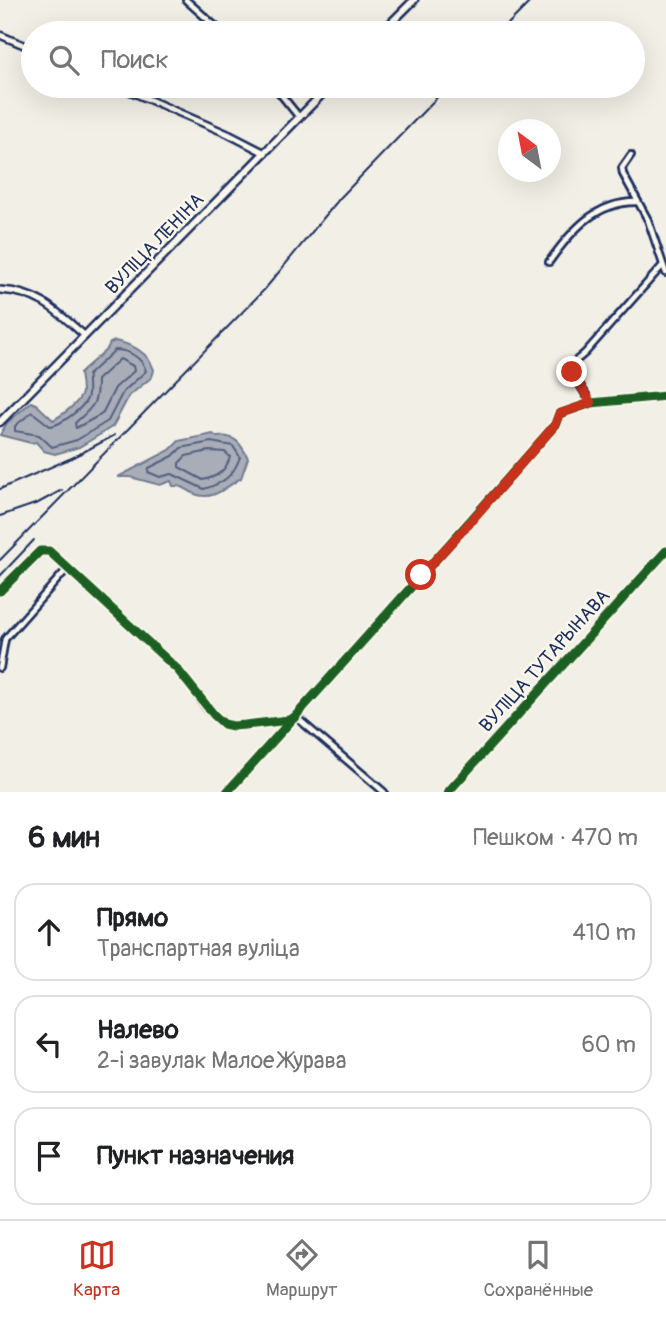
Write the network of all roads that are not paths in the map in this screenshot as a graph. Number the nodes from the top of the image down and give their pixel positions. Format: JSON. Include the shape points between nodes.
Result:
{"nodes":[{"id":1,"x":186,"y":0,"type":"edge"},
{"id":2,"x":414,"y":0,"type":"edge"},
{"id":3,"x":210,"y":21,"type":"edge"},
{"id":4,"x":393,"y":21,"type":"edge"},
{"id":5,"x":0,"y":34,"type":"edge"},
{"id":6,"x":21,"y":44,"type":"edge"},
{"id":7,"x":146,"y":98,"type":"edge"},
{"id":8,"x":284,"y":98,"type":"edge"},
{"id":9,"x":318,"y":98,"type":"edge"},
{"id":10,"x":299,"y":117,"type":"junction"},
{"id":11,"x":265,"y":153,"type":"junction"},
{"id":12,"x":631,"y":155,"type":"dead end"},
{"id":13,"x":639,"y":202,"type":"junction"},
{"id":14,"x":549,"y":262,"type":"dead end"},
{"id":15,"x":663,"y":265,"type":"junction"},
{"id":16,"x":666,"y":273,"type":"edge"},
{"id":17,"x":0,"y":290,"type":"edge"},
{"id":18,"x":85,"y":336,"type":"junction"},
{"id":19,"x":666,"y":396,"type":"edge"},
{"id":20,"x":591,"y":403,"type":"junction"},
{"id":21,"x":0,"y":422,"type":"edge"},
{"id":22,"x":666,"y":551,"type":"edge"},
{"id":23,"x":67,"y":569,"type":"junction"},
{"id":24,"x":0,"y":592,"type":"edge"},
{"id":25,"x":0,"y":668,"type":"edge"},
{"id":26,"x":296,"y":716,"type":"junction"},
{"id":27,"x":227,"y":792,"type":"edge"},
{"id":28,"x":384,"y":792,"type":"edge"},
{"id":29,"x":448,"y":792,"type":"edge"}],
"edges":[{"from":1,"to":3,"type":"street"},
{"from":2,"to":4,"type":"main road"},
{"from":5,"to":6,"type":"street"},
{"from":7,"to":11,"type":"street"},
{"from":8,"to":10,"type":"street"},
{"from":9,"to":10,"type":"main road","name":"ВУЛІЦА ЛЕНІНА"},
{"from":10,"to":11,"type":"main road","name":"ВУЛІЦА ЛЕНІНА"},
{"from":11,"to":18,"type":"main road","name":"ВУЛІЦА ЛЕНІНА"},
{"from":12,"to":13,"type":"street","via":[[623,174]]},
{"from":13,"to":14,"type":"street","via":[[619,203],[593,213]]},
{"from":13,"to":15,"type":"street"},
{"from":15,"to":16,"type":"street"},
{"from":15,"to":20,"type":"street","via":[[571,366]]},
{"from":17,"to":18,"type":"street","via":[[46,303]]},
{"from":18,"to":21,"type":"main road","name":"ВУЛІЦА ЛЕНІНА"},
{"from":19,"to":20,"type":"street"},
{"from":20,"to":26,"type":"street","via":[[559,414],[555,425]]},
{"from":22,"to":29,"type":"street","name":"ВУЛІЦА ТУТАРЫНАВА"},
{"from":23,"to":24,"type":"street","via":[[49,551],[40,551]]},
{"from":23,"to":25,"type":"street","via":[[5,639]]},
{"from":23,"to":26,"type":"street","via":[[177,669],[214,715],[228,725],[281,722]]},
{"from":26,"to":27,"type":"street"},
{"from":26,"to":28,"type":"street"}]}
